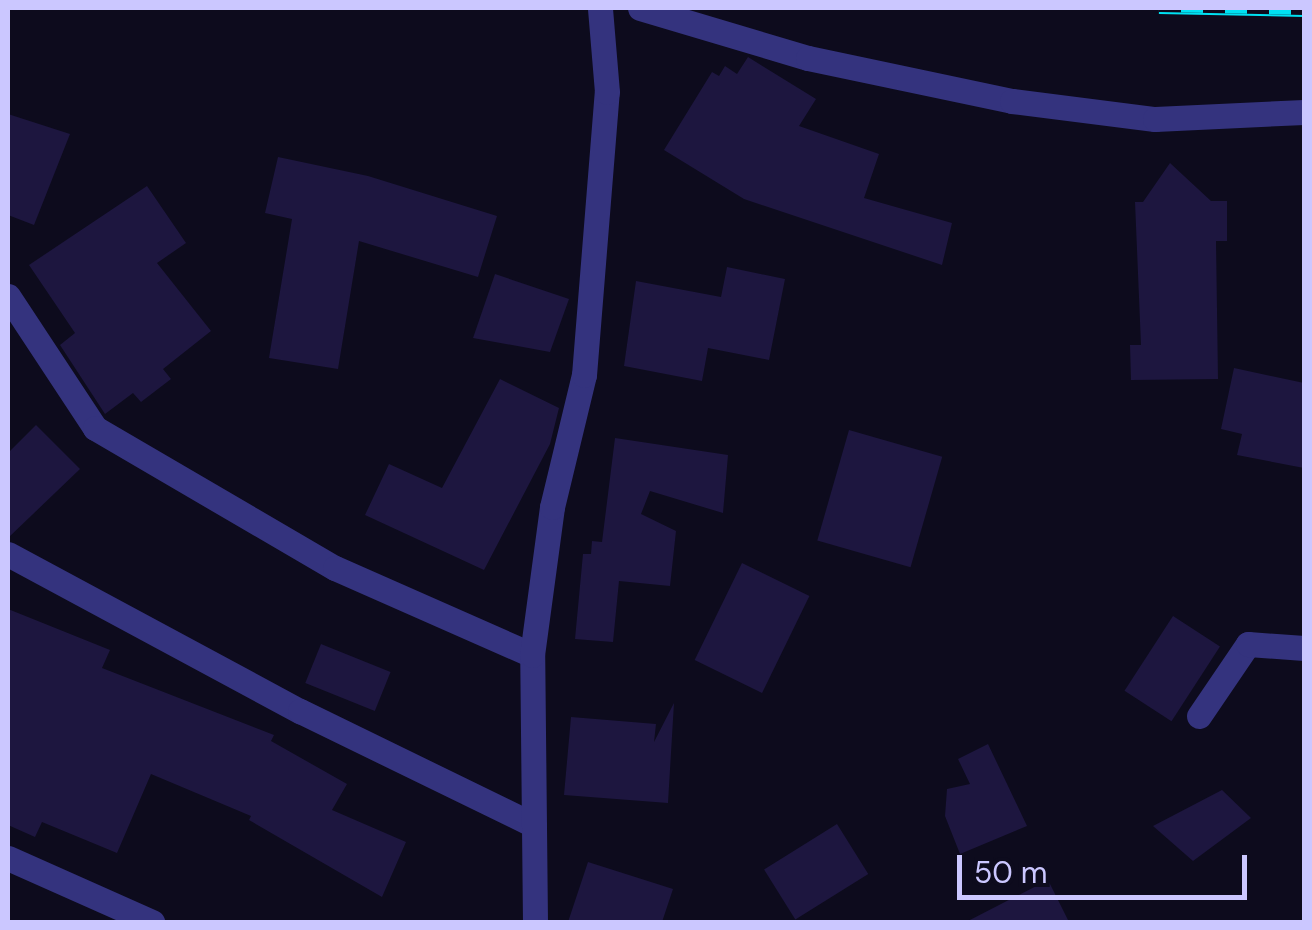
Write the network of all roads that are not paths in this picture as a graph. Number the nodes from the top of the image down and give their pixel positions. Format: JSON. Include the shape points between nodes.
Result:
{"nodes":[{"id":1,"x":600,"y":8,"type":"edge"},
{"id":2,"x":640,"y":8,"type":"edge"},
{"id":3,"x":1304,"y":112,"type":"edge"},
{"id":4,"x":8,"y":296,"type":"edge"},
{"id":5,"x":8,"y":554,"type":"edge"},
{"id":6,"x":1304,"y":648,"type":"edge"},
{"id":7,"x":532,"y":655,"type":"junction"},
{"id":8,"x":1199,"y":716,"type":"dead end"},
{"id":9,"x":534,"y":824,"type":"junction"},
{"id":10,"x":8,"y":858,"type":"edge"},
{"id":11,"x":152,"y":922,"type":"edge"},
{"id":12,"x":535,"y":922,"type":"edge"}],
"edges":[{"from":1,"to":7,"type":"street","via":[[607,92],[584,375],[552,507]]},
{"from":2,"to":3,"type":"street","via":[[808,58],[1012,100],[1156,119]]},
{"from":4,"to":7,"type":"street","via":[[94,428],[335,568]]},
{"from":5,"to":9,"type":"street","via":[[300,712]]},
{"from":6,"to":8,"type":"street","via":[[1248,644]]},
{"from":7,"to":9,"type":"street"},
{"from":9,"to":12,"type":"street"},
{"from":10,"to":11,"type":"street"}]}
